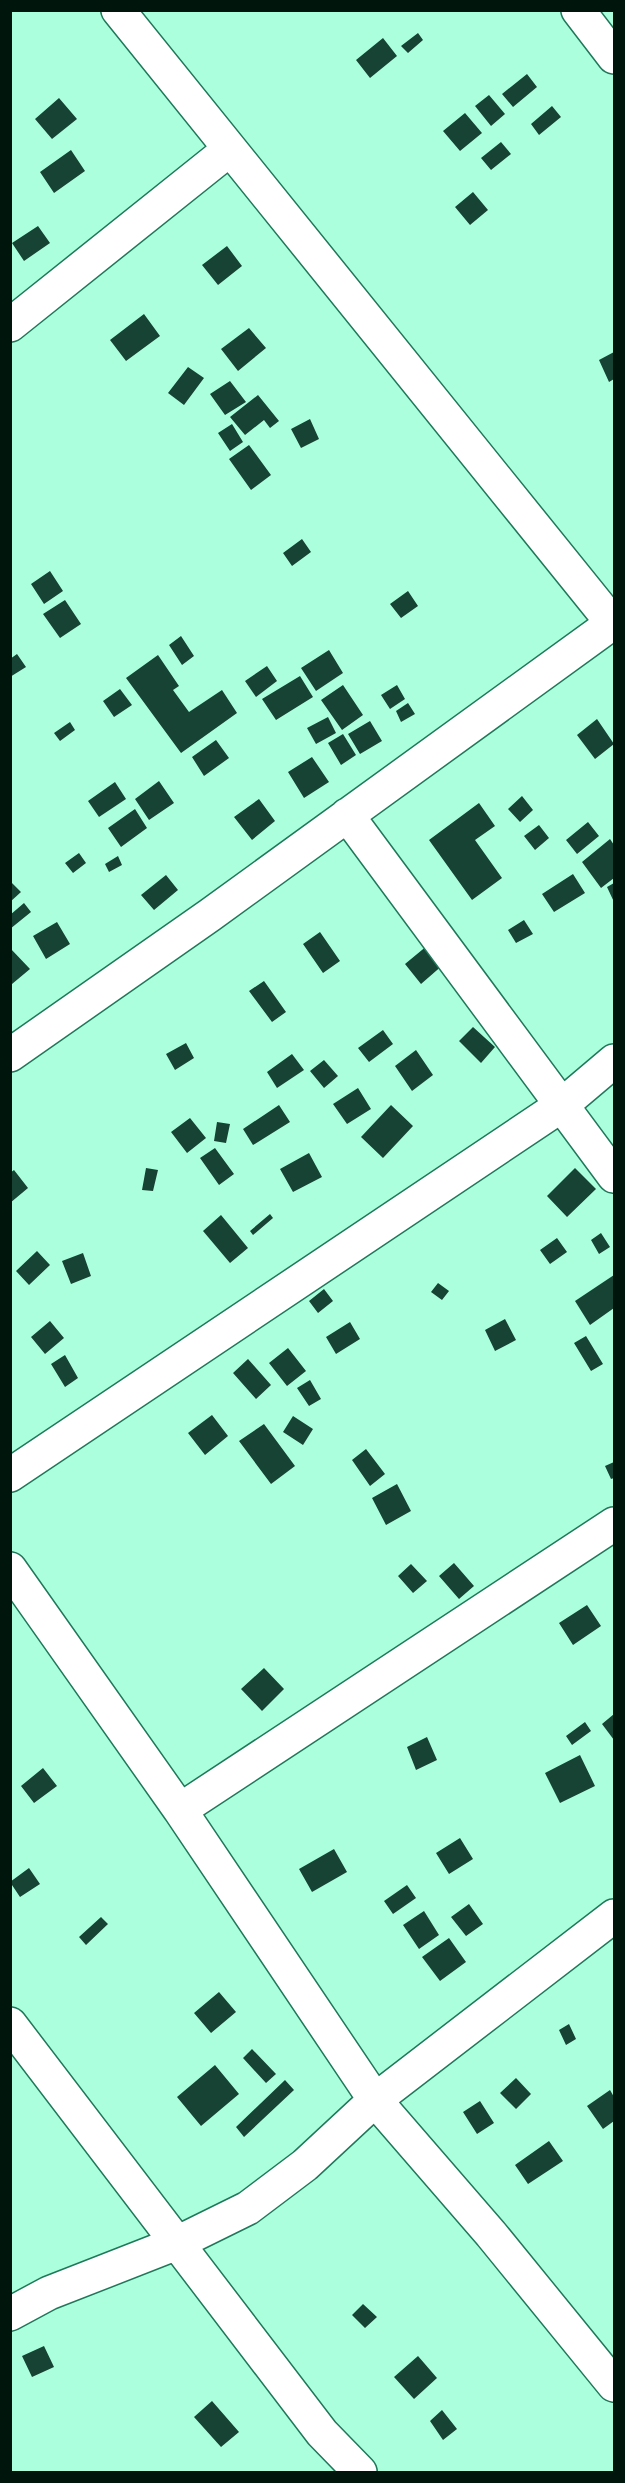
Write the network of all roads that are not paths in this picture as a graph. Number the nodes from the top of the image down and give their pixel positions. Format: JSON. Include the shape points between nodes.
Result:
{"nodes":[{"id":1,"x":118,"y":10,"type":"edge"},
{"id":2,"x":578,"y":10,"type":"edge"},
{"id":3,"x":615,"y":57,"type":"edge"},
{"id":4,"x":230,"y":149,"type":"junction"},
{"id":5,"x":10,"y":325,"type":"edge"},
{"id":6,"x":614,"y":623,"type":"edge"},
{"id":7,"x":348,"y":815,"type":"junction"},
{"id":8,"x":10,"y":1055,"type":"edge"},
{"id":9,"x":615,"y":1061,"type":"edge"},
{"id":10,"x":562,"y":1105,"type":"junction"},
{"id":11,"x":615,"y":1176,"type":"edge"},
{"id":12,"x":10,"y":1475,"type":"edge"},
{"id":13,"x":615,"y":1524,"type":"edge"},
{"id":14,"x":10,"y":1569,"type":"edge"},
{"id":15,"x":180,"y":1810,"type":"junction"},
{"id":16,"x":615,"y":1916,"type":"edge"},
{"id":17,"x":10,"y":2024,"type":"edge"},
{"id":18,"x":375,"y":2100,"type":"junction"},
{"id":19,"x":177,"y":2243,"type":"junction"},
{"id":20,"x":10,"y":2313,"type":"edge"},
{"id":21,"x":615,"y":2385,"type":"edge"},
{"id":22,"x":360,"y":2472,"type":"edge"}],
"edges":[{"from":1,"to":4,"type":"street"},
{"from":2,"to":3,"type":"street"},
{"from":4,"to":5,"type":"street"},
{"from":4,"to":6,"type":"street"},
{"from":6,"to":7,"type":"street"},
{"from":7,"to":8,"type":"street"},
{"from":7,"to":10,"type":"street"},
{"from":9,"to":10,"type":"street"},
{"from":10,"to":11,"type":"street"},
{"from":10,"to":12,"type":"street"},
{"from":13,"to":15,"type":"street"},
{"from":14,"to":15,"type":"street"},
{"from":15,"to":18,"type":"street"},
{"from":16,"to":18,"type":"street"},
{"from":17,"to":19,"type":"street"},
{"from":18,"to":19,"type":"street","via":[[305,2165],[248,2208]]},
{"from":18,"to":21,"type":"street"},
{"from":19,"to":20,"type":"street","via":[[49,2293]]},
{"from":19,"to":22,"type":"street","via":[[322,2433]]}]}
